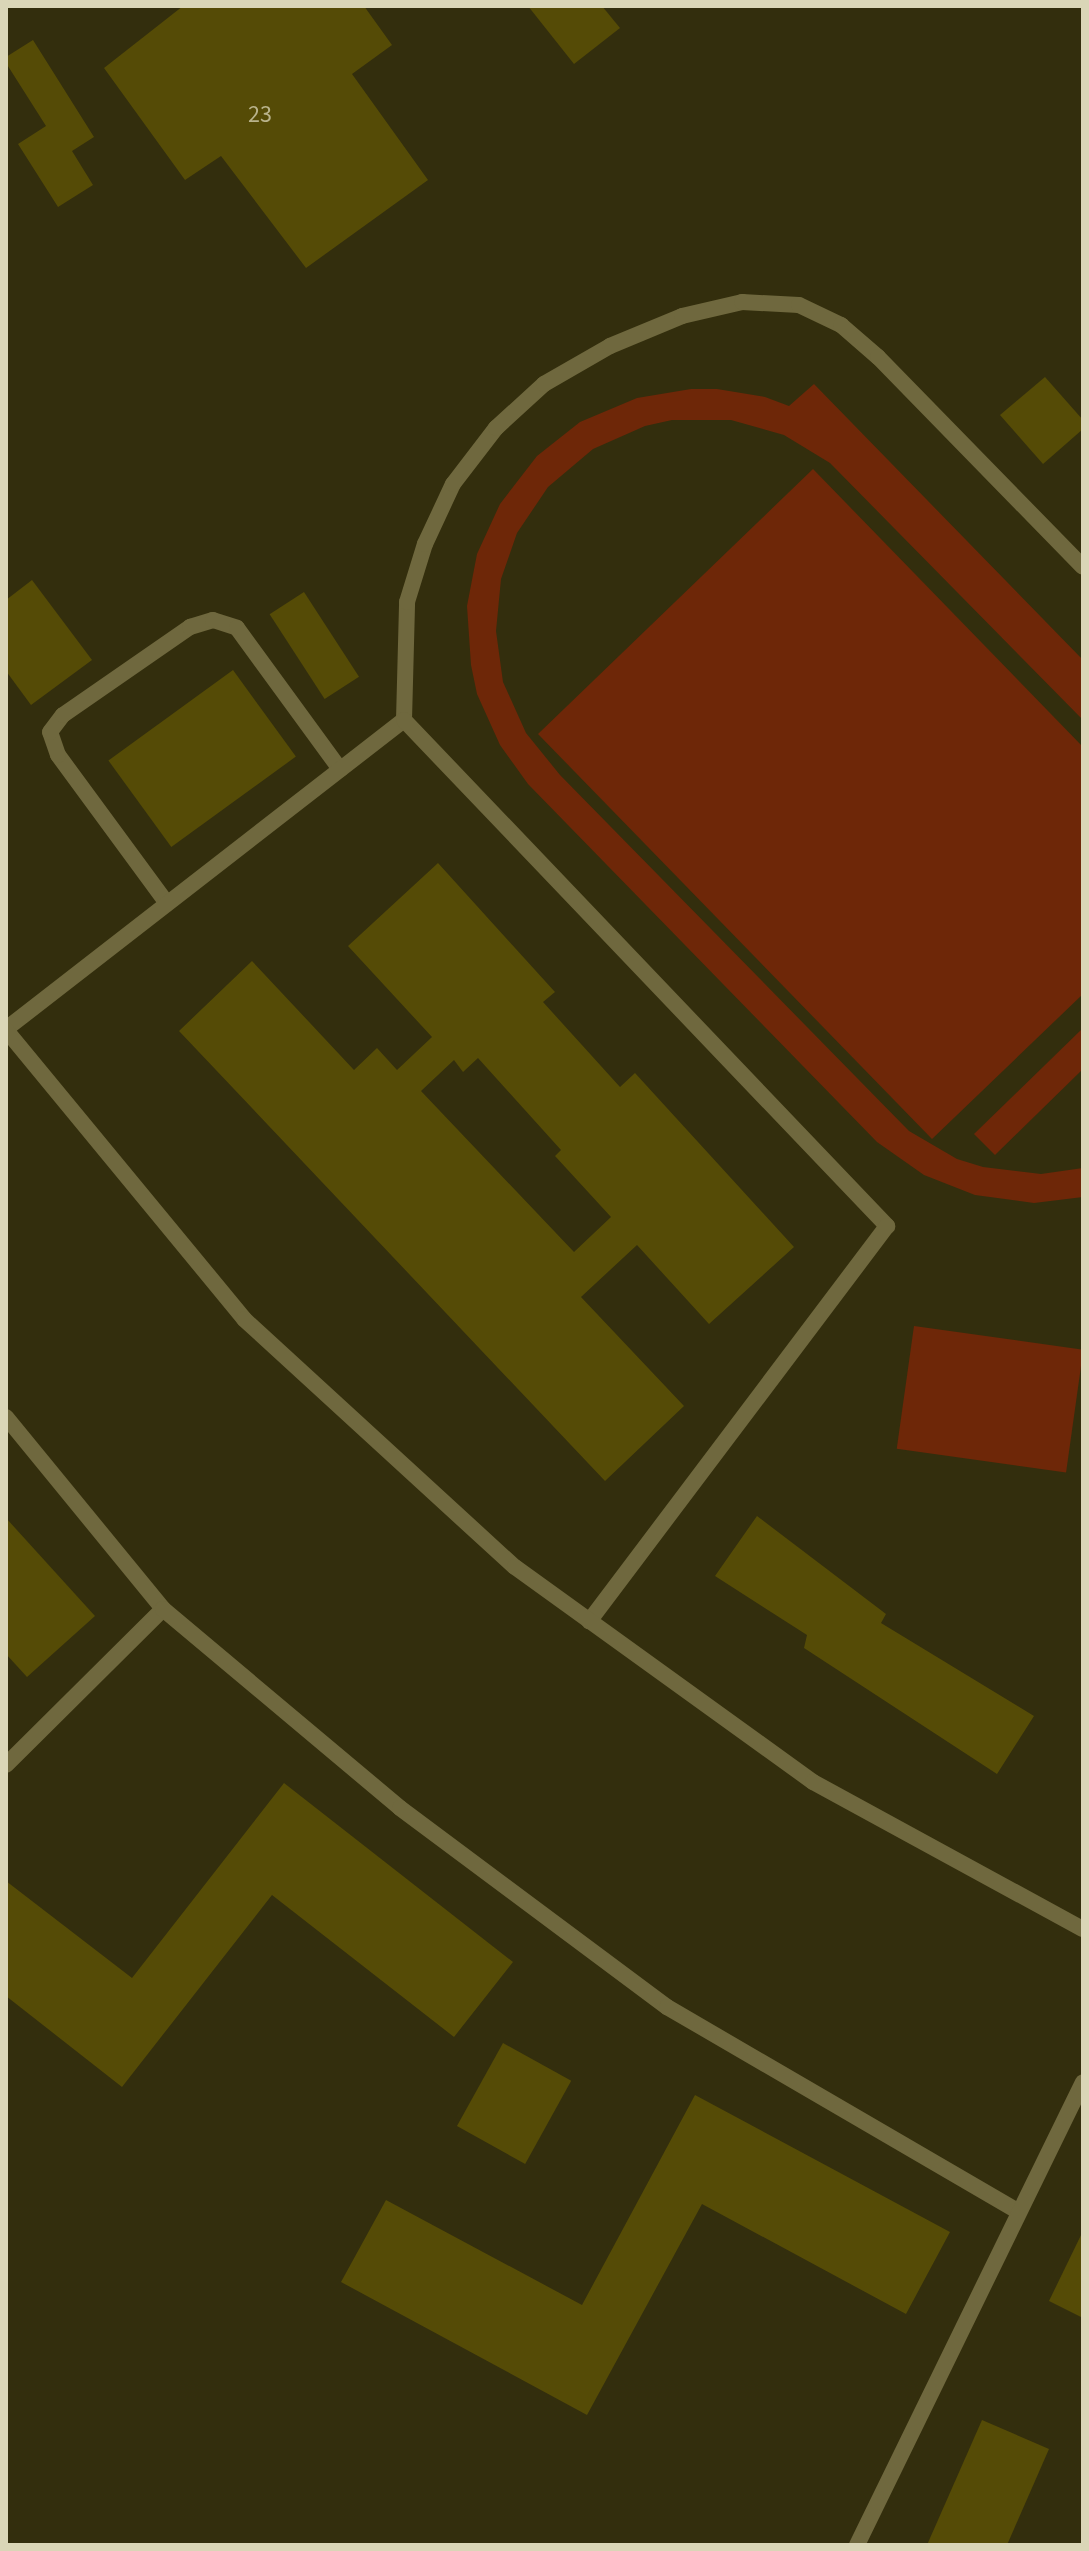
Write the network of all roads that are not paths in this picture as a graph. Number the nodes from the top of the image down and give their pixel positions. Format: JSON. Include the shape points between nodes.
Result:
{"nodes":[{"id":1,"x":1083,"y":567,"type":"edge"},
{"id":2,"x":404,"y":720,"type":"junction"},
{"id":3,"x":340,"y":769,"type":"junction"},
{"id":4,"x":166,"y":902,"type":"junction"},
{"id":5,"x":6,"y":1030,"type":"edge"},
{"id":6,"x":6,"y":1417,"type":"edge"},
{"id":7,"x":163,"y":1609,"type":"junction"},
{"id":8,"x":589,"y":1621,"type":"junction"},
{"id":9,"x":6,"y":1765,"type":"edge"},
{"id":10,"x":1083,"y":1929,"type":"edge"},
{"id":11,"x":1083,"y":2082,"type":"edge"},
{"id":12,"x":1017,"y":2211,"type":"junction"},
{"id":13,"x":857,"y":2545,"type":"edge"}],
"edges":[{"from":1,"to":2,"type":"lane","via":[[841,325],[799,305],[742,302],[682,316],[610,346],[544,384],[496,428],[453,484],[425,544],[407,602]]},
{"from":2,"to":3,"type":"lane"},
{"from":2,"to":8,"type":"lane","via":[[887,1226]]},
{"from":3,"to":4,"type":"lane"},
{"from":3,"to":4,"type":"lane","via":[[237,628],[213,620],[190,627],[63,715],[50,732],[58,755]]},
{"from":4,"to":5,"type":"lane"},
{"from":5,"to":8,"type":"lane","via":[[244,1319],[515,1567]]},
{"from":6,"to":7,"type":"lane"},
{"from":7,"to":9,"type":"lane"},
{"from":7,"to":12,"type":"lane","via":[[400,1808],[667,2007]]},
{"from":8,"to":10,"type":"lane","via":[[813,1782]]},
{"from":11,"to":12,"type":"lane"},
{"from":12,"to":13,"type":"lane"}]}
